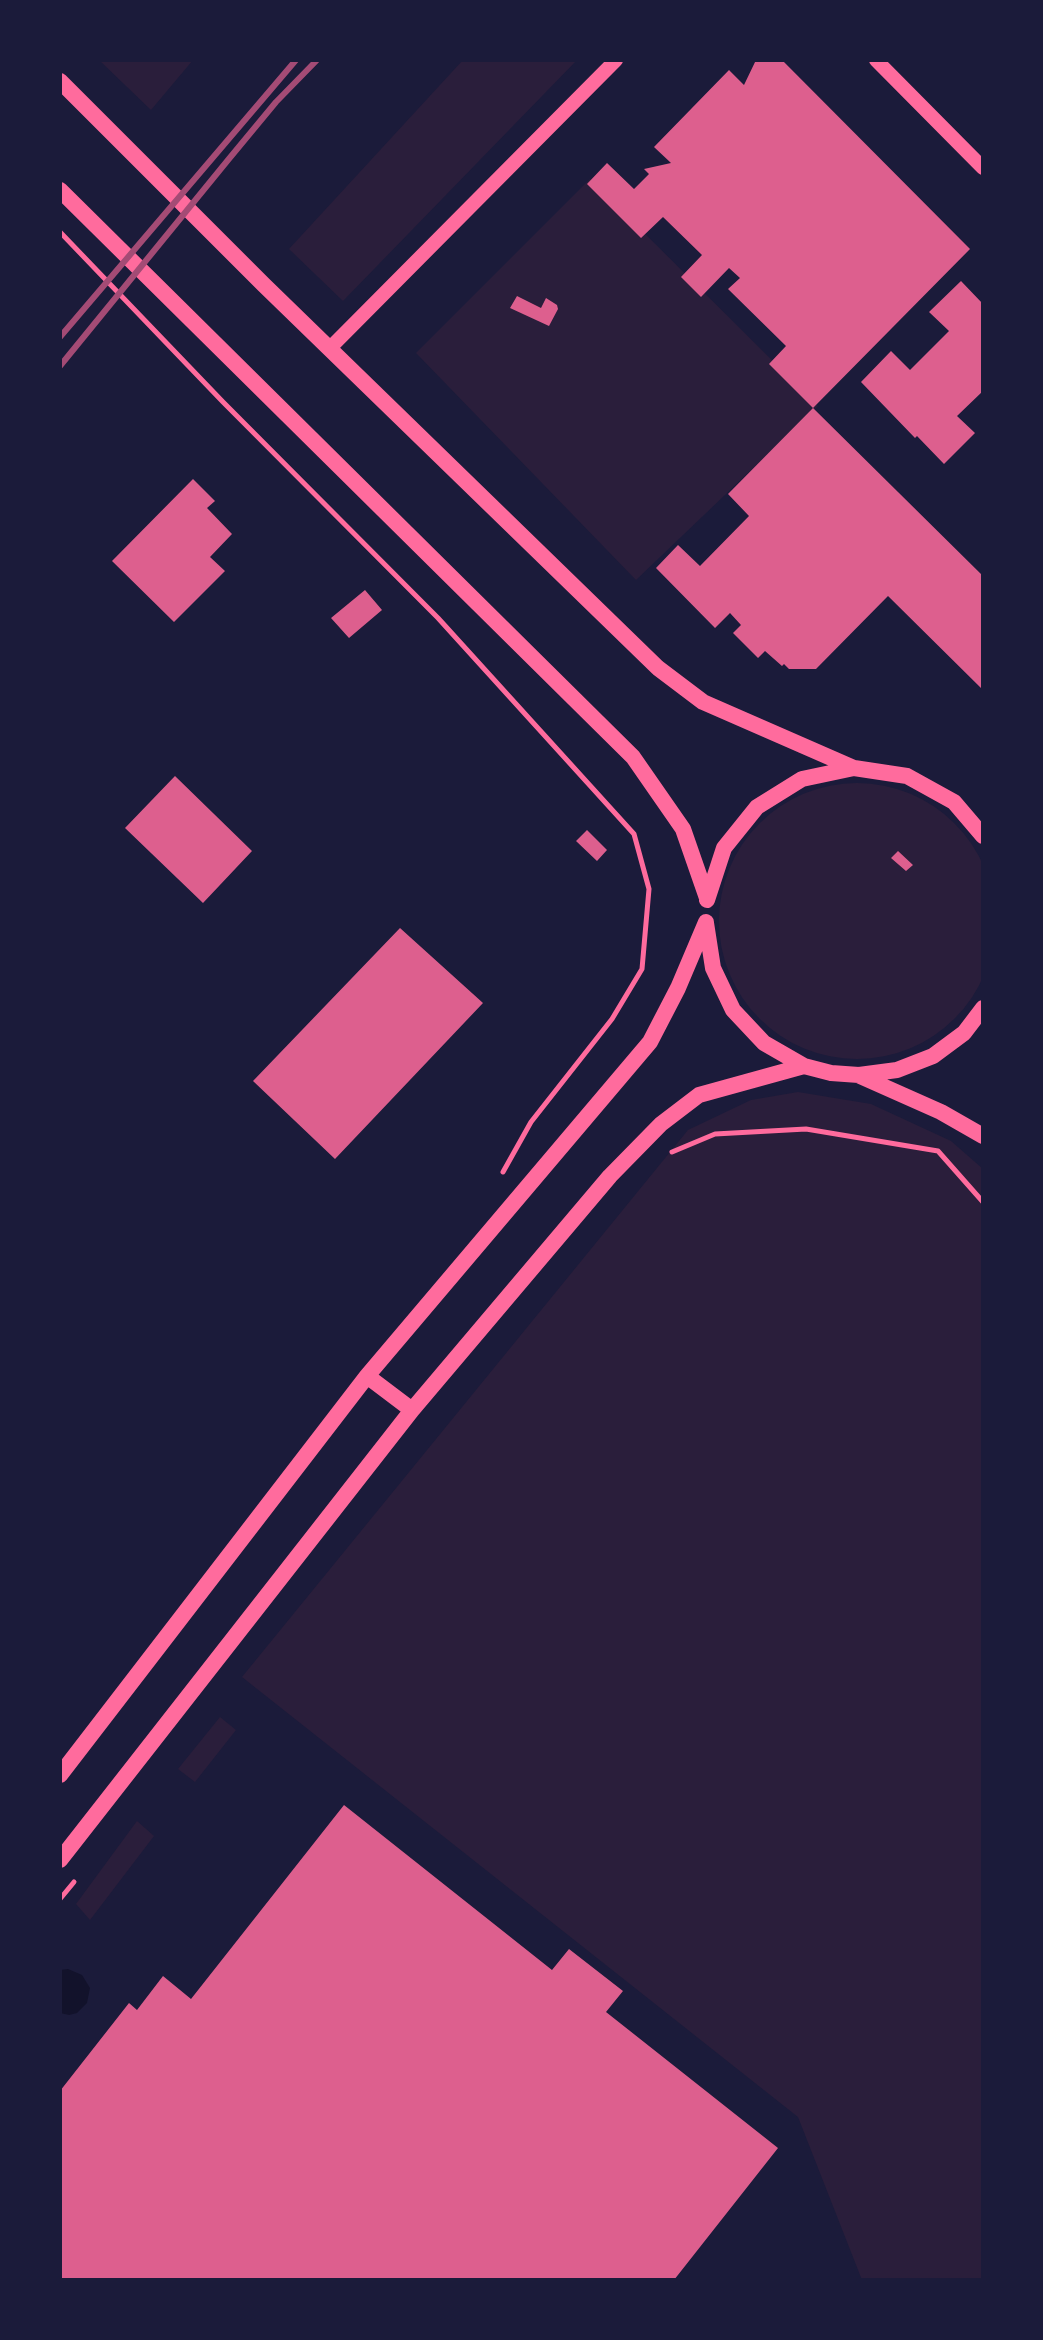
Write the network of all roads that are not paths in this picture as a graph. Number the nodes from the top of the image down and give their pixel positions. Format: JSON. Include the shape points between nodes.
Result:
{"nodes":[{"id":1,"x":616,"y":60,"type":"edge"},
{"id":2,"x":876,"y":60,"type":"edge"},
{"id":3,"x":60,"y":81,"type":"edge"},
{"id":4,"x":983,"y":168,"type":"edge"},
{"id":5,"x":60,"y":190,"type":"edge"},
{"id":6,"x":330,"y":348,"type":"junction"},
{"id":7,"x":854,"y":768,"type":"junction"},
{"id":8,"x":983,"y":836,"type":"edge"},
{"id":9,"x":707,"y":898,"type":"junction"},
{"id":10,"x":706,"y":922,"type":"junction"},
{"id":11,"x":983,"y":1008,"type":"edge"},
{"id":12,"x":804,"y":1066,"type":"junction"},
{"id":13,"x":859,"y":1075,"type":"junction"},
{"id":14,"x":983,"y":1136,"type":"edge"},
{"id":15,"x":367,"y":1376,"type":"junction"},
{"id":16,"x":412,"y":1410,"type":"junction"},
{"id":17,"x":60,"y":1775,"type":"edge"},
{"id":18,"x":60,"y":1860,"type":"edge"}],
"edges":[{"from":1,"to":6,"type":"street"},
{"from":2,"to":4,"type":"street"},
{"from":3,"to":6,"type":"main road"},
{"from":5,"to":9,"type":"main road","via":[[633,757],[683,829]]},
{"from":6,"to":7,"type":"main road","via":[[658,668],[703,702]]},
{"from":7,"to":8,"type":"main road","via":[[907,776],[954,802]]},
{"from":7,"to":9,"type":"main road","via":[[802,779],[757,807],[724,848]]},
{"from":9,"to":10,"type":"main road"},
{"from":10,"to":12,"type":"main road","via":[[713,968],[733,1010],[764,1043]]},
{"from":10,"to":15,"type":"main road","via":[[650,1042]]},
{"from":11,"to":13,"type":"main road","via":[[964,1033],[933,1056],[897,1070]]},
{"from":12,"to":13,"type":"main road"},
{"from":12,"to":16,"type":"main road","via":[[699,1095],[661,1124],[610,1176]]},
{"from":13,"to":14,"type":"main road"},
{"from":15,"to":16,"type":"main road"},
{"from":15,"to":17,"type":"main road"},
{"from":16,"to":18,"type":"main road"}]}
